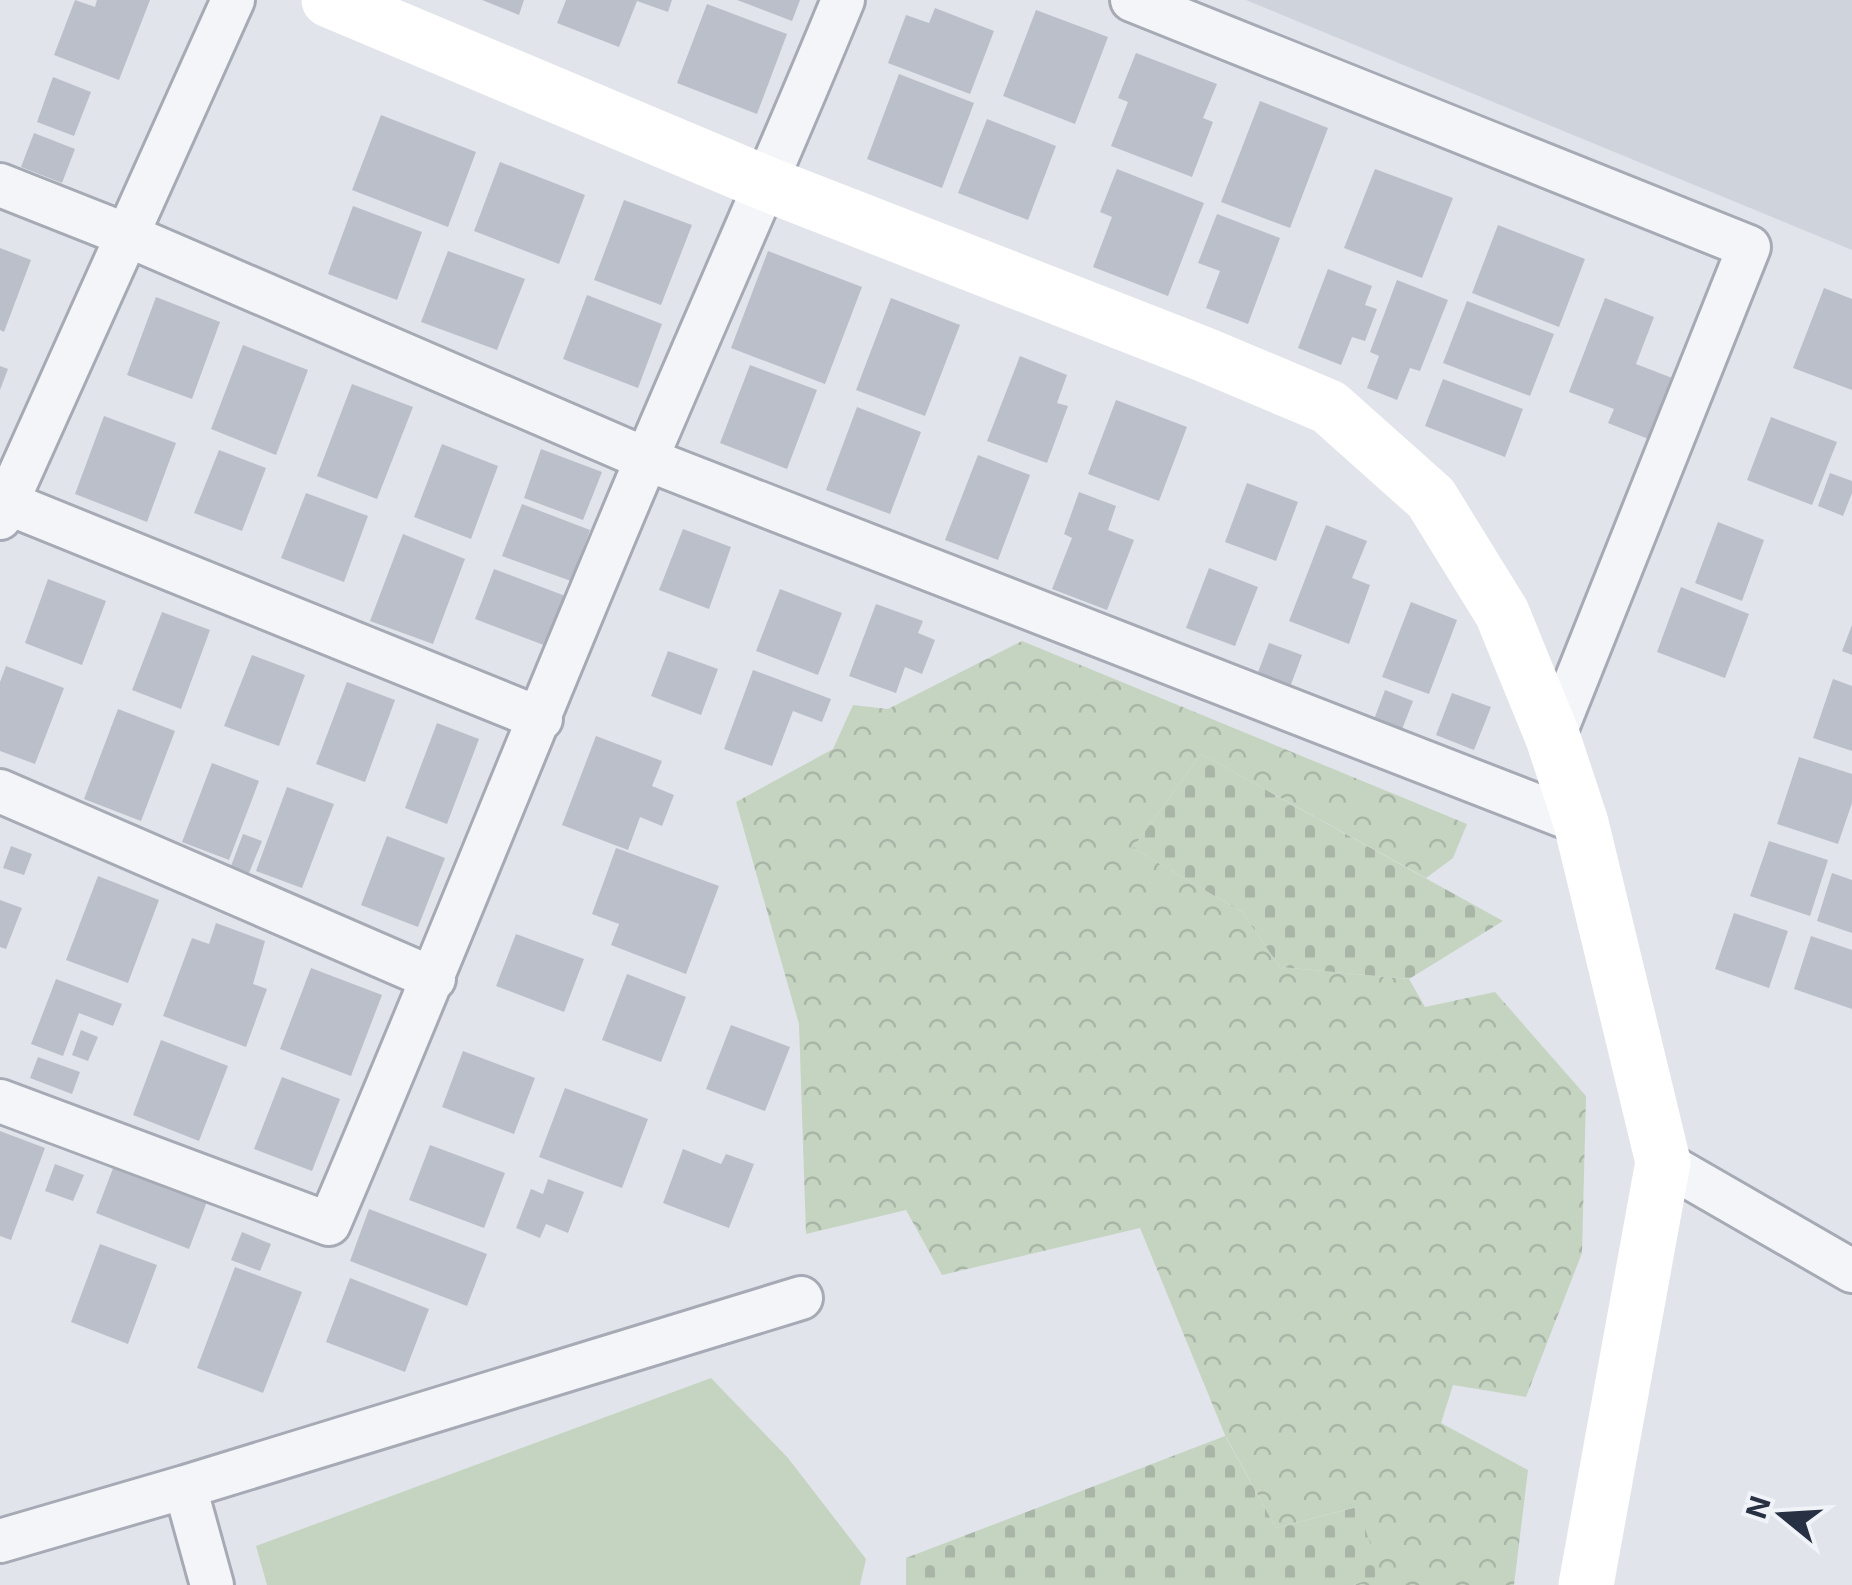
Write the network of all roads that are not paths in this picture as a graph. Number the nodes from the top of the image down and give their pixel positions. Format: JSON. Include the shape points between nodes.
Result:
{"nodes":[{"id":1,"x":232,"y":0,"type":"edge"},
{"id":2,"x":328,"y":0,"type":"edge"},
{"id":3,"x":842,"y":0,"type":"edge"},
{"id":4,"x":1132,"y":0,"type":"edge"},
{"id":5,"x":767,"y":184,"type":"junction"},
{"id":6,"x":0,"y":185,"type":"edge"},
{"id":7,"x":129,"y":236,"type":"junction"},
{"id":8,"x":646,"y":459,"type":"junction"},
{"id":9,"x":2,"y":507,"type":"edge"},
{"id":10,"x":540,"y":719,"type":"junction"},
{"id":11,"x":1553,"y":738,"type":"junction"},
{"id":12,"x":0,"y":791,"type":"edge"},
{"id":13,"x":1581,"y":823,"type":"junction"},
{"id":14,"x":434,"y":980,"type":"junction"},
{"id":15,"x":0,"y":1101,"type":"edge"},
{"id":16,"x":1663,"y":1162,"type":"junction"},
{"id":17,"x":1852,"y":1271,"type":"edge"},
{"id":18,"x":802,"y":1298,"type":"dead end"},
{"id":19,"x":185,"y":1487,"type":"junction"},
{"id":20,"x":0,"y":1541,"type":"edge"},
{"id":21,"x":212,"y":1585,"type":"edge"},
{"id":22,"x":1586,"y":1585,"type":"edge"}],
"edges":[{"from":1,"to":7,"type":"street"},
{"from":2,"to":5,"type":"street"},
{"from":3,"to":5,"type":"street"},
{"from":4,"to":11,"type":"street","via":[[1748,246]]},
{"from":5,"to":8,"type":"street"},
{"from":5,"to":11,"type":"street","via":[[1328,407],[1431,498],[1502,613]]},
{"from":6,"to":7,"type":"street"},
{"from":7,"to":8,"type":"street"},
{"from":7,"to":9,"type":"street"},
{"from":8,"to":10,"type":"street"},
{"from":8,"to":13,"type":"street"},
{"from":9,"to":10,"type":"street"},
{"from":10,"to":14,"type":"street"},
{"from":11,"to":13,"type":"street"},
{"from":12,"to":14,"type":"street"},
{"from":13,"to":16,"type":"street"},
{"from":14,"to":15,"type":"street","via":[[329,1224]]},
{"from":16,"to":17,"type":"street"},
{"from":16,"to":22,"type":"street"},
{"from":18,"to":19,"type":"street"},
{"from":19,"to":20,"type":"street"},
{"from":19,"to":21,"type":"street"}]}
